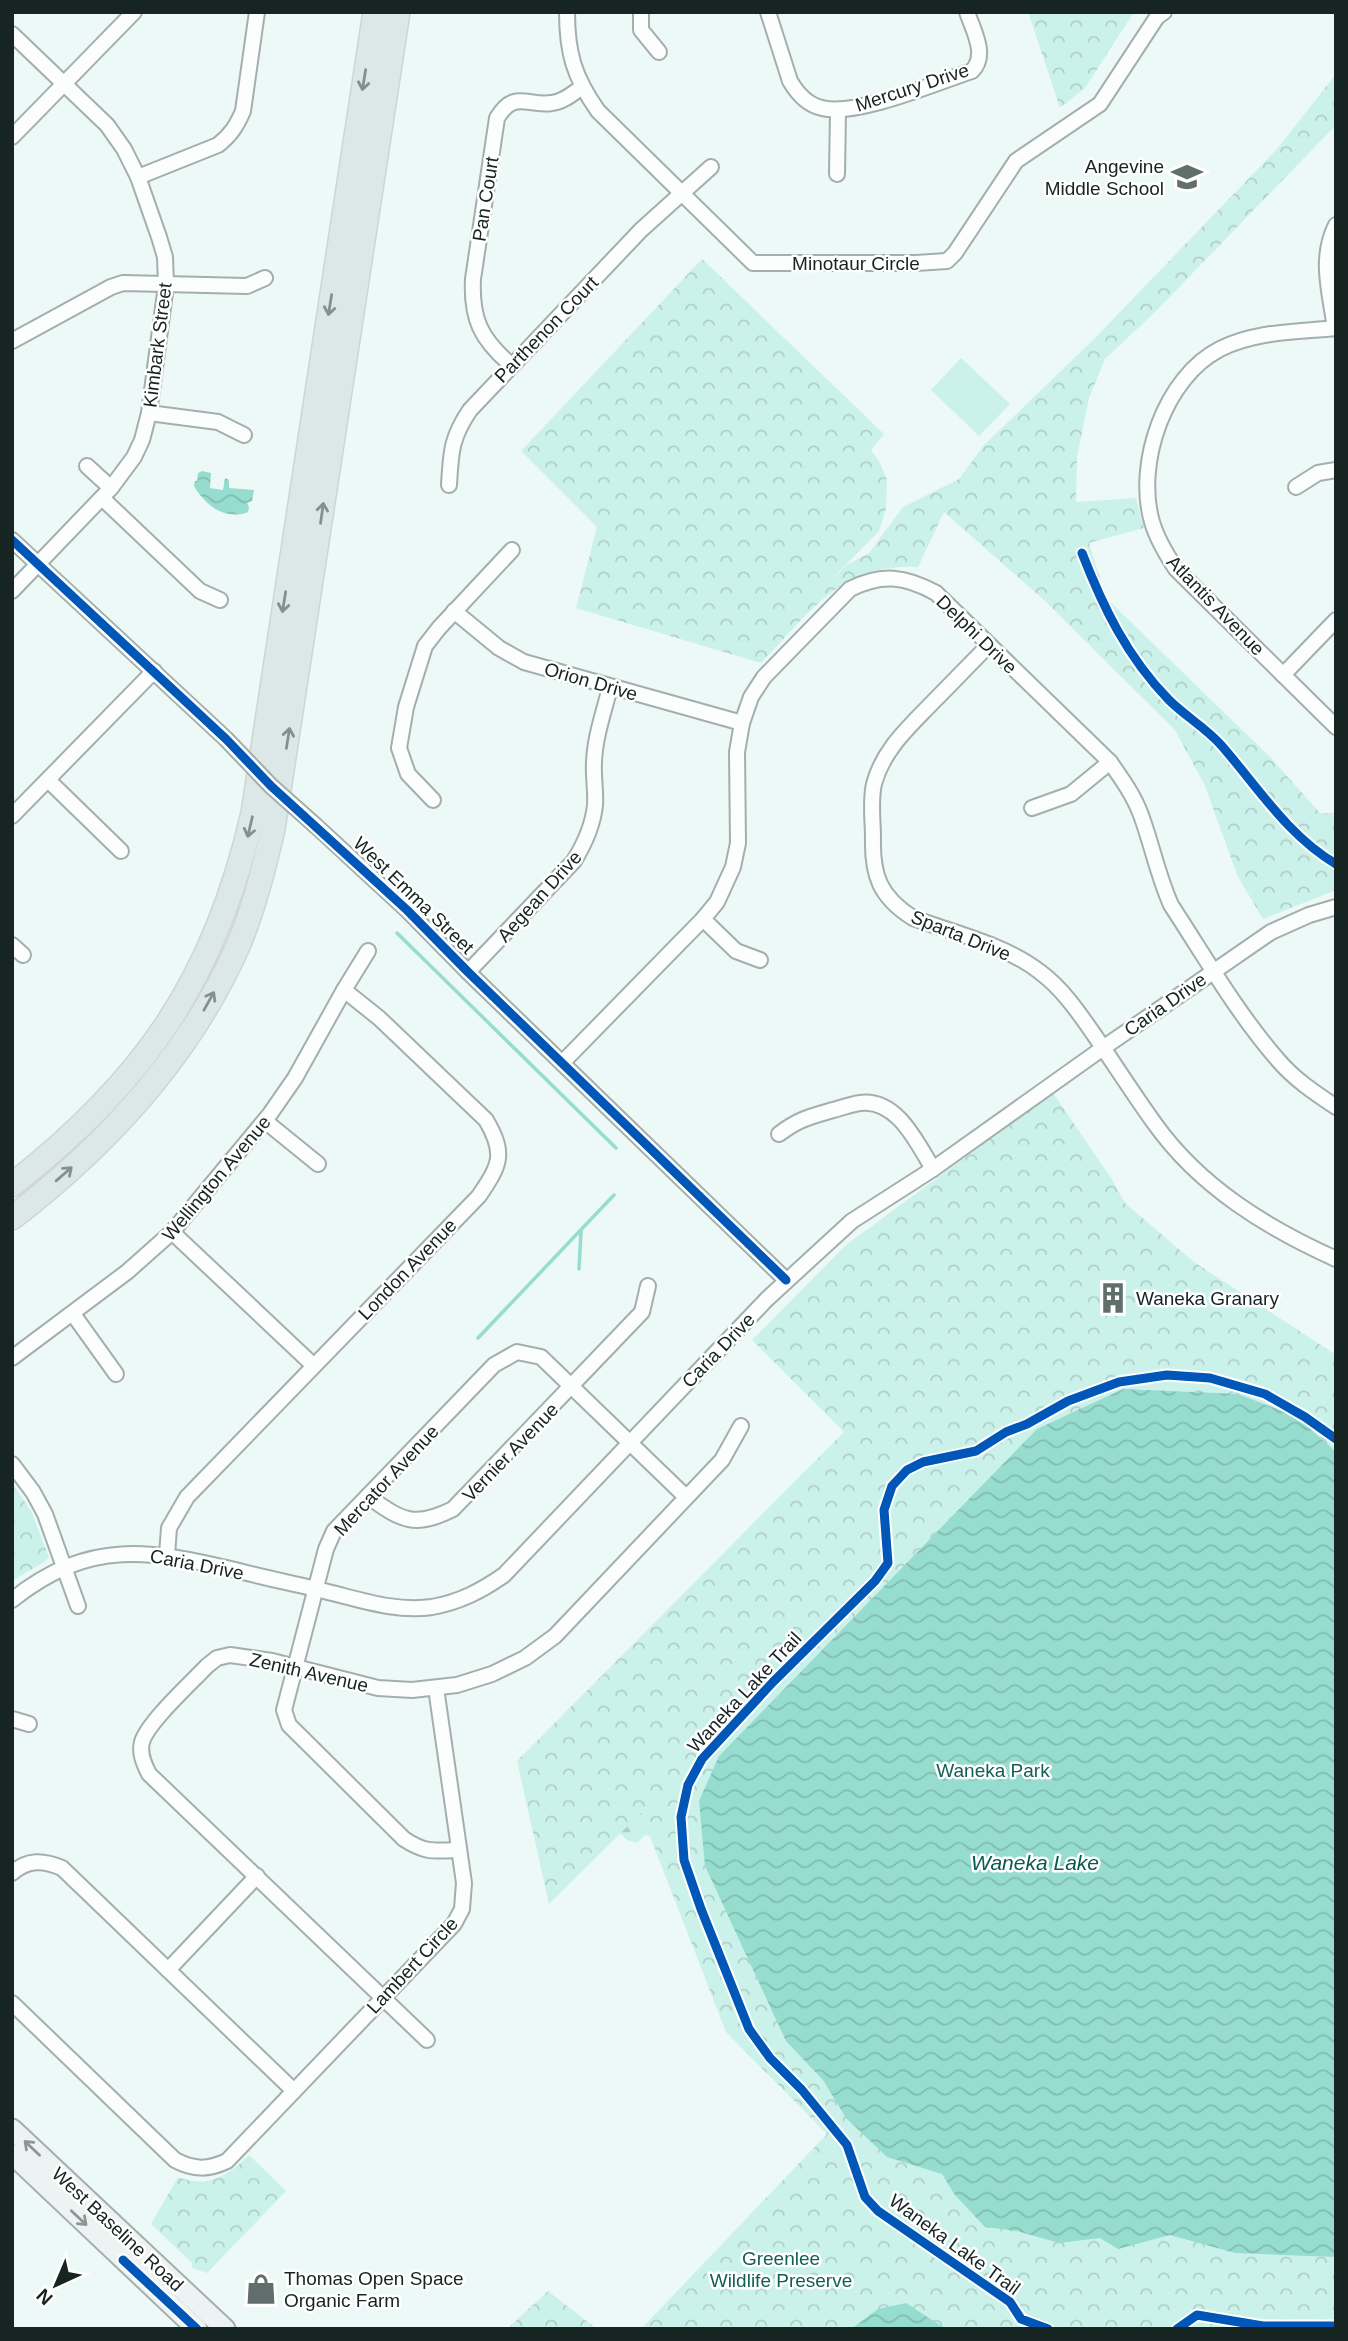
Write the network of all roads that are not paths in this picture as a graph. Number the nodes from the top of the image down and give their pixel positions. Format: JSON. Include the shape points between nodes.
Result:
{"nodes":[{"id":1,"x":134,"y":12,"type":"edge"},
{"id":2,"x":257,"y":12,"type":"edge"},
{"id":3,"x":375,"y":12,"type":"edge"},
{"id":4,"x":398,"y":12,"type":"edge"},
{"id":5,"x":567,"y":12,"type":"edge"},
{"id":6,"x":641,"y":12,"type":"edge"},
{"id":7,"x":768,"y":12,"type":"edge"},
{"id":8,"x":967,"y":12,"type":"edge"},
{"id":9,"x":1164,"y":12,"type":"edge"},
{"id":10,"x":12,"y":34,"type":"edge"},
{"id":11,"x":659,"y":52,"type":"dead end"},
{"id":12,"x":64,"y":84,"type":"junction"},
{"id":13,"x":582,"y":88,"type":"junction"},
{"id":14,"x":838,"y":110,"type":"junction"},
{"id":15,"x":12,"y":137,"type":"edge"},
{"id":16,"x":710,"y":167,"type":"dead end"},
{"id":17,"x":836,"y":174,"type":"dead end"},
{"id":18,"x":138,"y":177,"type":"junction"},
{"id":19,"x":682,"y":194,"type":"junction"},
{"id":20,"x":1336,"y":225,"type":"edge"},
{"id":21,"x":265,"y":278,"type":"dead end"},
{"id":22,"x":166,"y":285,"type":"junction"},
{"id":23,"x":1335,"y":328,"type":"edge"},
{"id":24,"x":12,"y":341,"type":"edge"},
{"id":25,"x":510,"y":364,"type":"junction"},
{"id":26,"x":149,"y":412,"type":"junction"},
{"id":27,"x":244,"y":435,"type":"dead end"},
{"id":28,"x":87,"y":466,"type":"dead end"},
{"id":29,"x":1336,"y":470,"type":"edge"},
{"id":30,"x":449,"y":485,"type":"dead end"},
{"id":31,"x":1296,"y":486,"type":"dead end"},
{"id":32,"x":106,"y":493,"type":"junction"},
{"id":33,"x":12,"y":540,"type":"edge"},
{"id":34,"x":512,"y":551,"type":"dead end"},
{"id":35,"x":38,"y":564,"type":"junction"},
{"id":36,"x":12,"y":591,"type":"edge"},
{"id":37,"x":220,"y":600,"type":"dead end"},
{"id":38,"x":454,"y":611,"type":"junction"},
{"id":39,"x":1336,"y":620,"type":"edge"},
{"id":40,"x":988,"y":646,"type":"junction"},
{"id":41,"x":154,"y":671,"type":"junction"},
{"id":42,"x":1283,"y":675,"type":"junction"},
{"id":43,"x":610,"y":687,"type":"junction"},
{"id":44,"x":741,"y":723,"type":"junction"},
{"id":45,"x":1336,"y":727,"type":"edge"},
{"id":46,"x":1110,"y":762,"type":"junction"},
{"id":47,"x":48,"y":780,"type":"junction"},
{"id":48,"x":433,"y":800,"type":"dead end"},
{"id":49,"x":1032,"y":808,"type":"dead end"},
{"id":50,"x":12,"y":816,"type":"edge"},
{"id":51,"x":121,"y":851,"type":"dead end"},
{"id":52,"x":1336,"y":908,"type":"edge"},
{"id":53,"x":703,"y":919,"type":"junction"},
{"id":54,"x":368,"y":951,"type":"dead end"},
{"id":55,"x":760,"y":960,"type":"dead end"},
{"id":56,"x":1214,"y":970,"type":"junction"},
{"id":57,"x":468,"y":972,"type":"junction"},
{"id":58,"x":344,"y":990,"type":"junction"},
{"id":59,"x":1103,"y":1048,"type":"junction"},
{"id":60,"x":562,"y":1063,"type":"junction"},
{"id":61,"x":1336,"y":1107,"type":"edge"},
{"id":62,"x":265,"y":1121,"type":"junction"},
{"id":63,"x":779,"y":1134,"type":"dead end"},
{"id":64,"x":318,"y":1164,"type":"dead end"},
{"id":65,"x":933,"y":1169,"type":"junction"},
{"id":66,"x":12,"y":1185,"type":"edge"},
{"id":67,"x":12,"y":1218,"type":"edge"},
{"id":68,"x":172,"y":1232,"type":"junction"},
{"id":69,"x":1336,"y":1259,"type":"edge"},
{"id":70,"x":786,"y":1280,"type":"junction"},
{"id":71,"x":648,"y":1286,"type":"dead end"},
{"id":72,"x":73,"y":1314,"type":"junction"},
{"id":73,"x":12,"y":1358,"type":"edge"},
{"id":74,"x":313,"y":1365,"type":"junction"},
{"id":75,"x":116,"y":1374,"type":"dead end"},
{"id":76,"x":572,"y":1387,"type":"junction"},
{"id":77,"x":741,"y":1426,"type":"dead end"},
{"id":78,"x":629,"y":1443,"type":"junction"},
{"id":79,"x":12,"y":1464,"type":"edge"},
{"id":80,"x":369,"y":1497,"type":"junction"},
{"id":81,"x":686,"y":1497,"type":"junction"},
{"id":82,"x":167,"y":1555,"type":"junction"},
{"id":83,"x":65,"y":1567,"type":"junction"},
{"id":84,"x":315,"y":1589,"type":"junction"},
{"id":85,"x":12,"y":1600,"type":"edge"},
{"id":86,"x":78,"y":1606,"type":"dead end"},
{"id":87,"x":294,"y":1666,"type":"junction"},
{"id":88,"x":436,"y":1688,"type":"junction"},
{"id":89,"x":12,"y":1718,"type":"edge"},
{"id":90,"x":29,"y":1724,"type":"dead end"},
{"id":91,"x":459,"y":1850,"type":"junction"},
{"id":92,"x":12,"y":1873,"type":"edge"},
{"id":93,"x":257,"y":1877,"type":"junction"},
{"id":94,"x":168,"y":1970,"type":"junction"},
{"id":95,"x":383,"y":1997,"type":"junction"},
{"id":96,"x":12,"y":2003,"type":"edge"},
{"id":97,"x":427,"y":2040,"type":"dead end"},
{"id":98,"x":294,"y":2091,"type":"junction"},
{"id":99,"x":12,"y":2129,"type":"edge"},
{"id":100,"x":12,"y":2154,"type":"edge"},
{"id":101,"x":197,"y":2329,"type":"edge"},
{"id":102,"x":225,"y":2329,"type":"edge"}],
"edges":[{"from":1,"to":12,"type":"street"},
{"from":2,"to":18,"type":"street","via":[[238,125],[218,145]]},
{"from":3,"to":66,"type":"main road","one_way":true,"via":[[253,813],[239,867],[203,963],[155,1044],[78,1130]]},
{"from":67,"to":4,"type":"main road","one_way":true,"via":[[104,1138],[179,1051],[222,979],[254,904],[277,804]]},
{"from":5,"to":13,"type":"street","name":"Minotaur Circle","via":[[571,57]]},
{"from":6,"to":11,"type":"street","via":[[641,30]]},
{"from":7,"to":14,"type":"street","name":"Mercury Drive","via":[[794,89],[806,101]]},
{"from":8,"to":14,"type":"street","name":"Mercury Drive","via":[[981,56],[972,71]]},
{"from":9,"to":19,"type":"street","name":"Minotaur Circle","via":[[1100,104],[1016,160],[947,261],[752,263]]},
{"from":10,"to":12,"type":"street","name":"Kimbark Street"},
{"from":12,"to":15,"type":"street"},
{"from":12,"to":18,"type":"street","name":"Kimbark Street","via":[[107,125]]},
{"from":13,"to":19,"type":"street","name":"Minotaur Circle","via":[[598,111]]},
{"from":13,"to":25,"type":"street","name":"Pan Court","via":[[549,104],[514,101],[497,118],[472,299],[485,338]]},
{"from":14,"to":17,"type":"street"},
{"from":16,"to":19,"type":"street","name":"Parthenon Court"},
{"from":18,"to":22,"type":"street","name":"Kimbark Street","via":[[165,257]]},
{"from":19,"to":25,"type":"street","name":"Parthenon Court"},
{"from":20,"to":23,"type":"street","via":[[1327,247],[1326,267]]},
{"from":21,"to":22,"type":"street","via":[[247,286]]},
{"from":22,"to":24,"type":"street","via":[[123,283],[111,287]]},
{"from":22,"to":26,"type":"street","name":"Kimbark Street"},
{"from":23,"to":42,"type":"street","name":"Atlantis Avenue","via":[[1259,336],[1218,350],[1198,365],[1165,409],[1148,465],[1151,520],[1161,546],[1185,579]]},
{"from":25,"to":30,"type":"street","name":"Parthenon Court","via":[[459,426],[452,445]]},
{"from":26,"to":27,"type":"street","via":[[218,422]]},
{"from":26,"to":32,"type":"street","name":"Kimbark Street","via":[[134,457]]},
{"from":28,"to":32,"type":"street"},
{"from":29,"to":31,"type":"street","via":[[1318,473]]},
{"from":32,"to":35,"type":"street","name":"Kimbark Street"},
{"from":32,"to":37,"type":"street","via":[[200,591]]},
{"from":33,"to":35,"type":"street","name":"West Emma Street"},
{"from":34,"to":38,"type":"street"},
{"from":35,"to":36,"type":"street","name":"Kimbark Street"},
{"from":35,"to":41,"type":"street","name":"West Emma Street"},
{"from":38,"to":43,"type":"street","name":"Orion Drive","via":[[524,662]]},
{"from":38,"to":48,"type":"street","via":[[425,646],[406,707],[400,748],[408,774]]},
{"from":39,"to":42,"type":"street"},
{"from":40,"to":44,"type":"street","name":"Delphi Drive","via":[[936,593],[918,583],[883,578],[863,583],[850,589],[764,677]]},
{"from":40,"to":46,"type":"street","name":"Delphi Drive"},
{"from":40,"to":59,"type":"street","name":"Sparta Drive","via":[[893,744],[881,763],[873,790],[872,863],[879,884],[900,909],[1016,956],[1041,972],[1063,993]]},
{"from":41,"to":47,"type":"street"},
{"from":41,"to":57,"type":"street","name":"West Emma Street","bridge":true},
{"from":42,"to":45,"type":"street","name":"Atlantis Avenue"},
{"from":43,"to":44,"type":"street","name":"Orion Drive"},
{"from":43,"to":57,"type":"street","name":"Aegean Drive","via":[[597,734],[595,804],[586,842],[574,861]]},
{"from":44,"to":53,"type":"street","name":"Delphi Drive","via":[[738,843],[723,891]]},
{"from":46,"to":49,"type":"street","via":[[1071,794]]},
{"from":46,"to":56,"type":"street","name":"Delphi Drive","via":[[1141,813],[1171,905]]},
{"from":47,"to":50,"type":"street"},
{"from":47,"to":51,"type":"street"},
{"from":52,"to":56,"type":"street","name":"Caria Drive","via":[[1271,932]]},
{"from":53,"to":55,"type":"street","via":[[736,951]]},
{"from":53,"to":60,"type":"street","name":"Delphi Drive"},
{"from":54,"to":58,"type":"street","name":"Wellington Avenue"},
{"from":56,"to":59,"type":"street","name":"Caria Drive"},
{"from":56,"to":61,"type":"street","name":"Delphi Drive","via":[[1279,1061]]},
{"from":57,"to":60,"type":"street","name":"West Emma Street"},
{"from":58,"to":62,"type":"street","name":"Wellington Avenue"},
{"from":58,"to":74,"type":"street","name":"London Avenue","via":[[379,1017],[486,1120],[500,1154],[479,1196]]},
{"from":59,"to":65,"type":"street","name":"Caria Drive"},
{"from":59,"to":69,"type":"street","name":"Sparta Drive","via":[[1157,1127],[1211,1183],[1264,1224]]},
{"from":60,"to":70,"type":"street","name":"West Emma Street"},
{"from":62,"to":64,"type":"street"},
{"from":62,"to":68,"type":"street","name":"Wellington Avenue"},
{"from":63,"to":65,"type":"street","via":[[797,1120],[862,1103],[878,1105],[904,1124]]},
{"from":65,"to":70,"type":"street","name":"Caria Drive","via":[[852,1221]]},
{"from":68,"to":72,"type":"street","name":"Wellington Avenue"},
{"from":68,"to":74,"type":"street"},
{"from":70,"to":78,"type":"street","name":"Caria Drive"},
{"from":71,"to":76,"type":"street","name":"Vernier Avenue","via":[[642,1312]]},
{"from":72,"to":73,"type":"street","name":"Wellington Avenue"},
{"from":72,"to":75,"type":"street"},
{"from":74,"to":82,"type":"street","name":"London Avenue","via":[[187,1497],[169,1528]]},
{"from":76,"to":78,"type":"street","name":"Mercator Avenue"},
{"from":76,"to":80,"type":"street","name":"Vernier Avenue","via":[[453,1509],[416,1521],[392,1513]]},
{"from":76,"to":80,"type":"street","name":"Mercator Avenue","via":[[541,1357],[517,1352],[507,1357],[494,1365]]},
{"from":77,"to":81,"type":"street","name":"Zenith Avenue","via":[[722,1460]]},
{"from":78,"to":81,"type":"street","name":"Mercator Avenue"},
{"from":78,"to":84,"type":"street","name":"Caria Drive","via":[[504,1575],[481,1591],[456,1602],[408,1608]]},
{"from":79,"to":83,"type":"street","via":[[39,1503]]},
{"from":80,"to":84,"type":"street","name":"Mercator Avenue","via":[[334,1531]]},
{"from":81,"to":88,"type":"street","name":"Zenith Avenue","via":[[555,1636],[492,1674]]},
{"from":82,"to":83,"type":"street","name":"Caria Drive","via":[[116,1554]]},
{"from":82,"to":84,"type":"street","name":"Caria Drive"},
{"from":83,"to":85,"type":"street","name":"Caria Drive"},
{"from":83,"to":86,"type":"street"},
{"from":84,"to":87,"type":"street","name":"Mercator Avenue"},
{"from":87,"to":88,"type":"street","name":"Zenith Avenue","via":[[377,1688]]},
{"from":87,"to":91,"type":"street","name":"Mercator Avenue","via":[[284,1710],[299,1737],[404,1839],[419,1849]]},
{"from":87,"to":93,"type":"street","name":"Zenith Avenue","via":[[230,1655],[217,1658],[150,1728],[142,1743],[141,1758],[149,1774]]},
{"from":88,"to":91,"type":"street","name":"Lambert Circle"},
{"from":89,"to":90,"type":"street"},
{"from":91,"to":95,"type":"street","name":"Lambert Circle","via":[[462,1909],[454,1924]]},
{"from":92,"to":94,"type":"street","via":[[34,1861],[62,1868]]},
{"from":93,"to":94,"type":"street"},
{"from":93,"to":95,"type":"street","name":"Zenith Avenue"},
{"from":94,"to":98,"type":"street"},
{"from":95,"to":97,"type":"street","name":"Zenith Avenue"},
{"from":95,"to":98,"type":"street","name":"Lambert Circle"},
{"from":96,"to":98,"type":"street","name":"Lambert Circle","via":[[185,2165],[208,2169],[227,2161]]},
{"from":102,"to":99,"type":"main road","name":"West Baseline Road","one_way":true},
{"from":100,"to":101,"type":"main road","name":"West Baseline Road","one_way":true}]}
